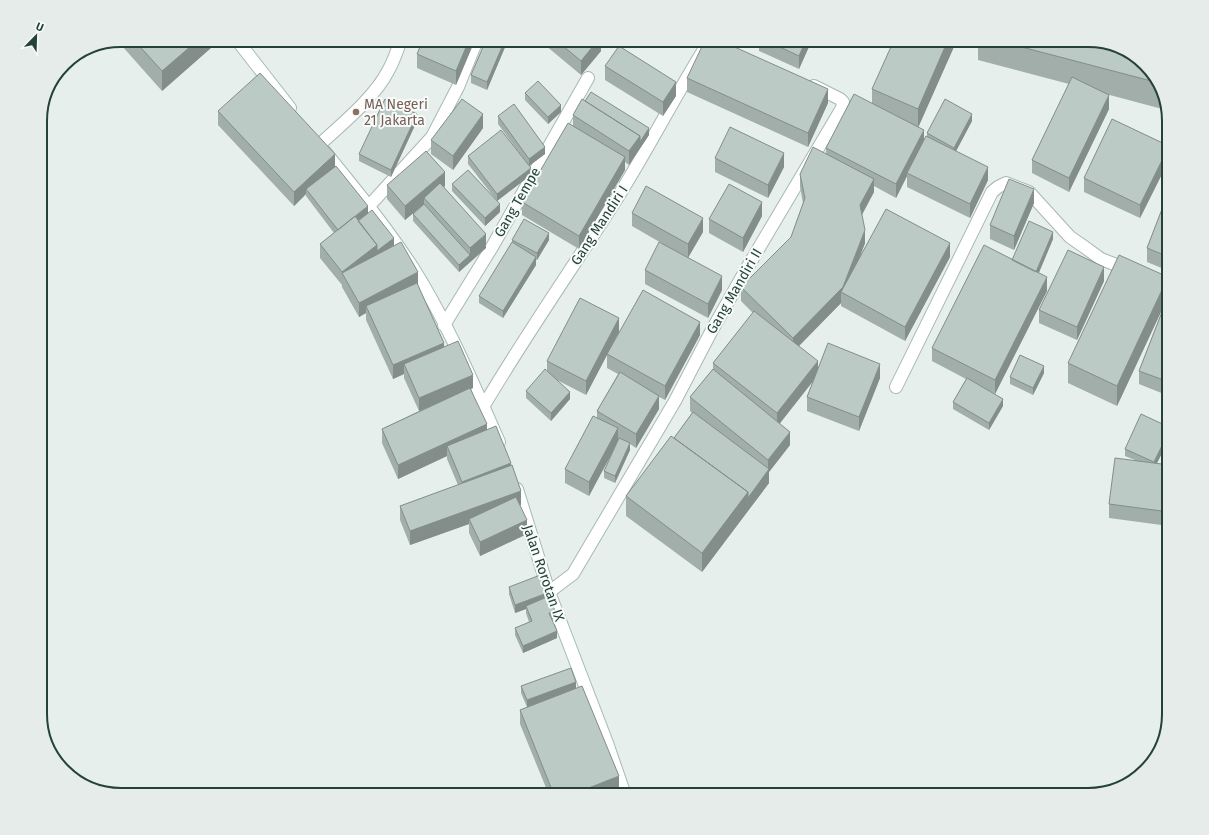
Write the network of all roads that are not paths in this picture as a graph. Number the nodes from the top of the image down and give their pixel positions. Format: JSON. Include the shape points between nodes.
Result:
{"nodes":[{"id":1,"x":243,"y":47,"type":"edge"},
{"id":2,"x":398,"y":47,"type":"edge"},
{"id":3,"x":474,"y":47,"type":"edge"},
{"id":4,"x":706,"y":47,"type":"edge"},
{"id":5,"x":588,"y":78,"type":"dead end"},
{"id":6,"x":804,"y":82,"type":"edge"},
{"id":7,"x":296,"y":115,"type":"edge"},
{"id":8,"x":310,"y":133,"type":"edge"},
{"id":9,"x":319,"y":145,"type":"junction"},
{"id":10,"x":369,"y":206,"type":"junction"},
{"id":11,"x":1142,"y":275,"type":"edge"},
{"id":12,"x":444,"y":325,"type":"junction"},
{"id":13,"x":896,"y":387,"type":"dead end"},
{"id":14,"x":483,"y":407,"type":"junction"},
{"id":15,"x":506,"y":456,"type":"edge"},
{"id":16,"x":513,"y":478,"type":"edge"},
{"id":17,"x":548,"y":592,"type":"junction"},
{"id":18,"x":623,"y":788,"type":"edge"}],
"edges":[{"from":1,"to":7,"type":"street"},
{"from":2,"to":9,"type":"street","via":[[381,82]]},
{"from":3,"to":10,"type":"street","via":[[458,87],[432,137]]},
{"from":4,"to":14,"type":"street","name":"Gang Mandiri I","via":[[620,194],[519,346]]},
{"from":5,"to":12,"type":"street","name":"Gang Tempe"},
{"from":6,"to":17,"type":"street","name":"Gang Mandiri II","via":[[840,99],[843,102],[842,108],[747,268],[675,401],[573,574]]},
{"from":8,"to":9,"type":"street"},
{"from":9,"to":10,"type":"street"},
{"from":10,"to":12,"type":"street","via":[[413,269]]},
{"from":11,"to":13,"type":"street","via":[[1101,259],[1070,236],[1030,192],[1006,183],[992,192]]},
{"from":12,"to":14,"type":"street"},
{"from":14,"to":15,"type":"street"},
{"from":16,"to":17,"type":"street","name":"Jalan Rorotan IX"},
{"from":17,"to":18,"type":"street","name":"Jalan Rorotan IX"}]}
